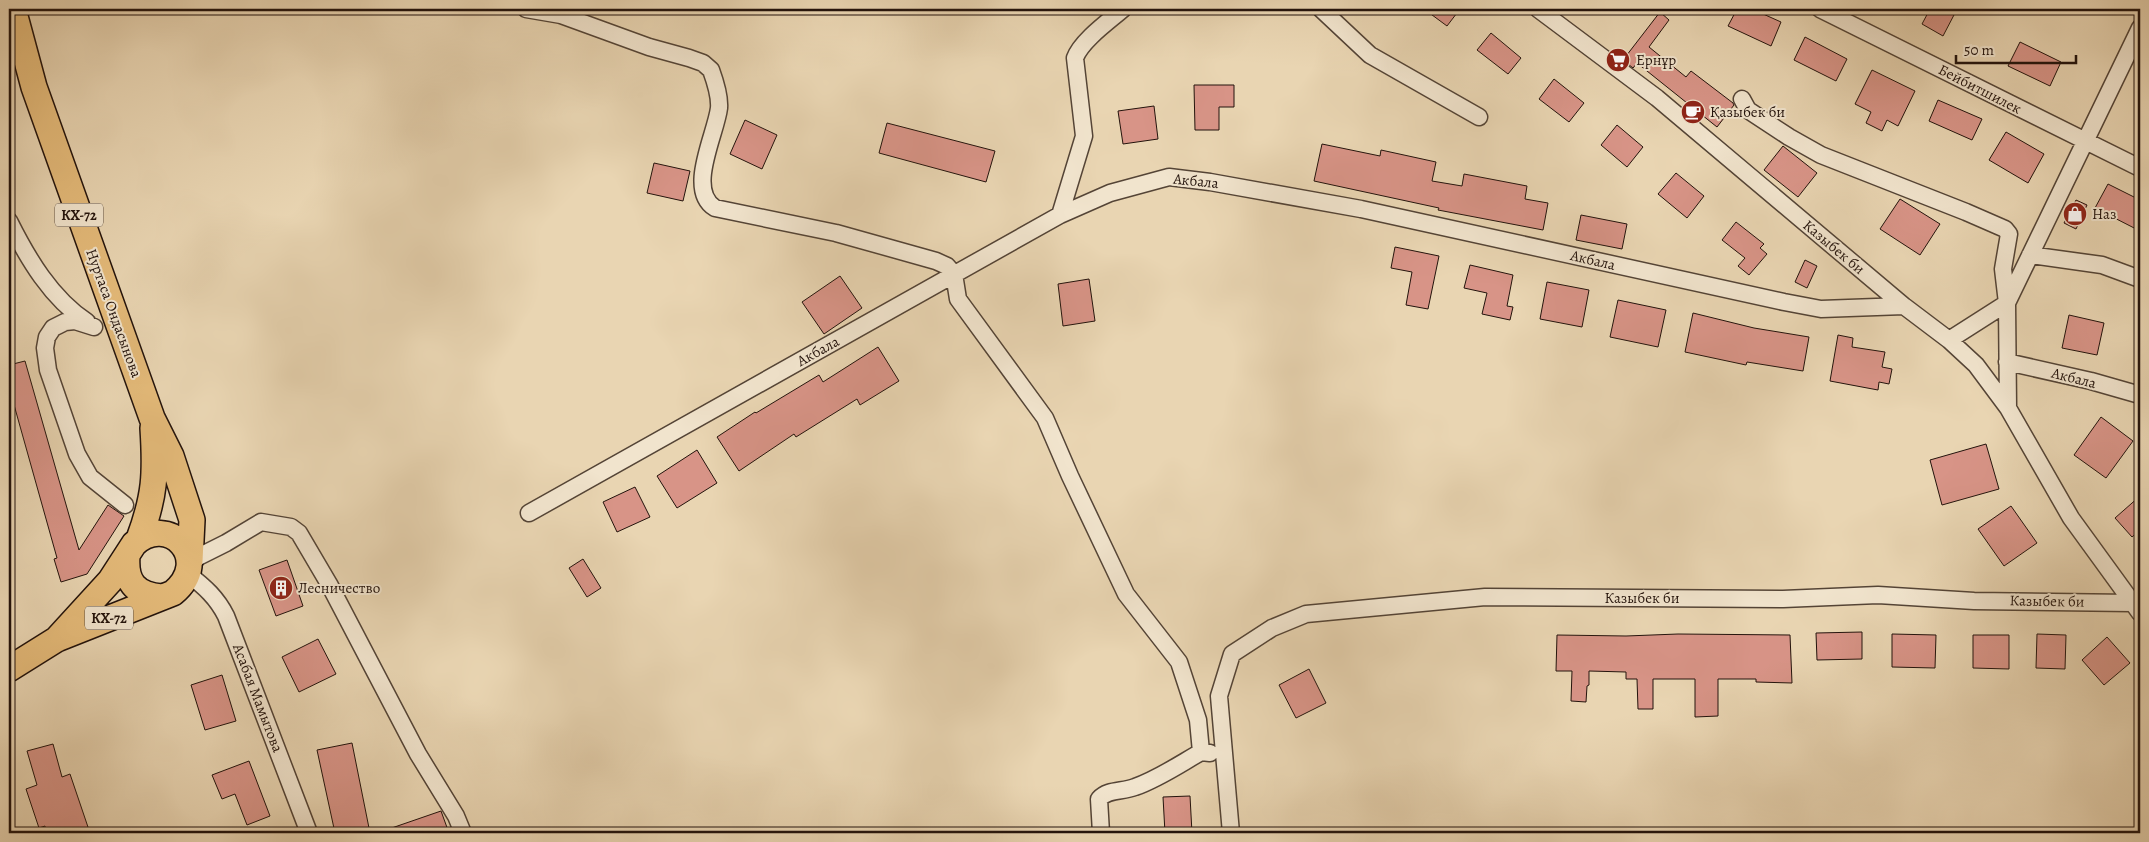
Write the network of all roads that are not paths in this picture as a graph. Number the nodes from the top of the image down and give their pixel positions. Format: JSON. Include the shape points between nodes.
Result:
{"nodes":[{"id":1,"x":13,"y":9,"type":"edge"},
{"id":2,"x":526,"y":9,"type":"edge"},
{"id":3,"x":1123,"y":9,"type":"edge"},
{"id":4,"x":1321,"y":9,"type":"edge"},
{"id":5,"x":1538,"y":9,"type":"edge"},
{"id":6,"x":1820,"y":9,"type":"edge"},
{"id":7,"x":2140,"y":28,"type":"edge"},
{"id":8,"x":1742,"y":99,"type":"dead end"},
{"id":9,"x":1479,"y":117,"type":"dead end"},
{"id":10,"x":2086,"y":142,"type":"junction"},
{"id":11,"x":2140,"y":168,"type":"edge"},
{"id":12,"x":1060,"y":215,"type":"junction"},
{"id":13,"x":9,"y":221,"type":"edge"},
{"id":14,"x":2030,"y":255,"type":"junction"},
{"id":15,"x":954,"y":274,"type":"junction"},
{"id":16,"x":2140,"y":278,"type":"edge"},
{"id":17,"x":2007,"y":303,"type":"junction"},
{"id":18,"x":1904,"y":306,"type":"junction"},
{"id":19,"x":106,"y":325,"type":"junction"},
{"id":20,"x":1949,"y":340,"type":"junction"},
{"id":21,"x":2007,"y":362,"type":"junction"},
{"id":22,"x":2140,"y":395,"type":"edge"},
{"id":23,"x":2008,"y":408,"type":"junction"},
{"id":24,"x":152,"y":418,"type":"junction"},
{"id":25,"x":124,"y":505,"type":"dead end"},
{"id":26,"x":529,"y":513,"type":"dead end"},
{"id":27,"x":133,"y":548,"type":"junction"},
{"id":28,"x":189,"y":568,"type":"junction"},
{"id":29,"x":161,"y":597,"type":"junction"},
{"id":30,"x":2136,"y":608,"type":"edge"},
{"id":31,"x":57,"y":639,"type":"junction"},
{"id":32,"x":9,"y":669,"type":"edge"},
{"id":33,"x":1201,"y":752,"type":"junction"},
{"id":34,"x":1224,"y":754,"type":"junction"},
{"id":35,"x":309,"y":833,"type":"edge"},
{"id":36,"x":464,"y":833,"type":"edge"},
{"id":37,"x":1101,"y":833,"type":"edge"},
{"id":38,"x":1231,"y":833,"type":"edge"}],
"edges":[{"from":1,"to":19,"type":"main road","name":"Нуртаса Ондасынова","number":"КХ-72"},
{"from":2,"to":15,"type":"street","via":[[561,15],[648,47],[690,58],[712,70],[719,107],[706,156],[703,186],[705,199],[715,208],[836,233],[936,261]]},
{"from":3,"to":12,"type":"street","via":[[1078,51],[1075,58],[1084,136]]},
{"from":4,"to":9,"type":"street","via":[[1370,54]]},
{"from":5,"to":18,"type":"street","name":"Казыбек би","via":[[1657,98]]},
{"from":6,"to":10,"type":"street","name":"Бейбитшилек"},
{"from":7,"to":10,"type":"street"},
{"from":8,"to":17,"type":"street","via":[[1748,110],[1821,155],[2004,229],[2009,234],[2003,269]]},
{"from":10,"to":11,"type":"street","name":"Бейбитшилек"},
{"from":10,"to":14,"type":"street"},
{"from":12,"to":15,"type":"street","name":"Акбала"},
{"from":12,"to":18,"type":"street","name":"Акбала","via":[[1110,193],[1169,178],[1210,182],[1370,211],[1822,309]]},
{"from":13,"to":19,"type":"street","via":[[38,272],[71,312]]},
{"from":14,"to":16,"type":"street","via":[[2102,265]]},
{"from":14,"to":17,"type":"street"},
{"from":15,"to":26,"type":"street","name":"Акбала"},
{"from":15,"to":33,"type":"street","via":[[958,299],[1045,418],[1126,594],[1179,662],[1198,720]]},
{"from":17,"to":20,"type":"street"},
{"from":17,"to":21,"type":"street"},
{"from":18,"to":20,"type":"street","name":"Казыбек би"},
{"from":19,"to":24,"type":"main road","name":"Нуртаса Ондасынова","number":"КХ-72"},
{"from":19,"to":25,"type":"street","via":[[58,324],[47,337],[45,348],[48,370],[77,454],[90,477]]},
{"from":20,"to":23,"type":"street","name":"Казыбек би","via":[[1976,366]]},
{"from":21,"to":22,"type":"street","name":"Акбала"},
{"from":21,"to":23,"type":"street"},
{"from":23,"to":30,"type":"street","name":"Казыбек би","via":[[2071,518]]},
{"from":24,"to":27,"type":"main road","name":"Нуртаса Ондасынова","number":"КХ-72","via":[[156,469],[150,508]]},
{"from":24,"to":28,"type":"main road","name":"Нуртаса Ондасынова","number":"КХ-72","via":[[171,456],[192,520]]},
{"from":27,"to":28,"type":"main road","via":[[157,533],[175,538],[187,552]]},
{"from":27,"to":29,"type":"main road","number":"КХ-72","via":[[126,569],[130,580],[138,590]]},
{"from":27,"to":31,"type":"main road","number":"КХ-72","via":[[92,603]]},
{"from":28,"to":29,"type":"main road","number":"КХ-72","via":[[182,585]]},
{"from":28,"to":35,"type":"street","name":"Асабая Мамытова","via":[[220,603],[226,616]]},
{"from":28,"to":36,"type":"street","via":[[261,522],[291,527],[300,533]]},
{"from":29,"to":31,"type":"main road","number":"КХ-72"},
{"from":30,"to":34,"type":"street","name":"Казыбек би","via":[[1878,595],[1784,599],[1485,597],[1306,614],[1272,628],[1232,654],[1219,696]]},
{"from":31,"to":32,"type":"main road","number":"КХ-72"},
{"from":33,"to":34,"type":"street"},
{"from":33,"to":37,"type":"street","via":[[1141,785],[1103,795],[1099,799]]},
{"from":34,"to":38,"type":"street","name":"Казыбек би"}]}
